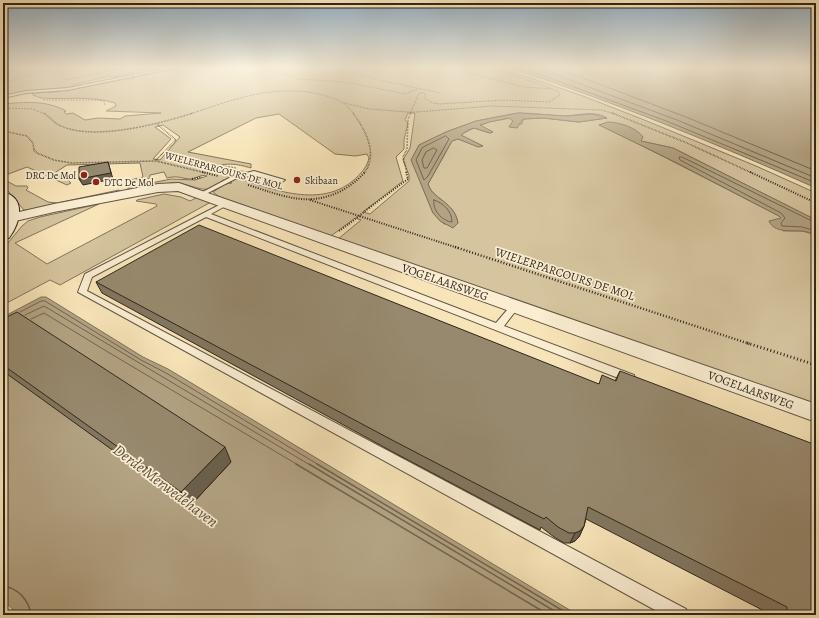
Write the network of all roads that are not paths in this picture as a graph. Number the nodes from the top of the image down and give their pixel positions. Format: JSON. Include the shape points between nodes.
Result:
{"nodes":[{"id":1,"x":282,"y":180,"type":"dead end"},
{"id":2,"x":202,"y":194,"type":"junction"},
{"id":3,"x":3,"y":197,"type":"edge"},
{"id":4,"x":227,"y":203,"type":"junction"},
{"id":5,"x":205,"y":214,"type":"junction"},
{"id":6,"x":17,"y":217,"type":"junction"},
{"id":7,"x":3,"y":234,"type":"edge"},
{"id":8,"x":515,"y":306,"type":"junction"},
{"id":9,"x":498,"y":327,"type":"junction"},
{"id":10,"x":639,"y":381,"type":"edge"},
{"id":11,"x":816,"y":414,"type":"edge"},
{"id":12,"x":680,"y":615,"type":"edge"}],
"edges":[{"from":1,"to":2,"type":"lane","via":[[254,173],[231,179]]},
{"from":2,"to":4,"type":"street","name":"VOGELAARSWEG"},
{"from":2,"to":6,"type":"street","name":"VOGELAARSWEG","via":[[179,187],[168,187]]},
{"from":3,"to":6,"type":"street"},
{"from":4,"to":5,"type":"lane"},
{"from":4,"to":8,"type":"street","name":"VOGELAARSWEG"},
{"from":5,"to":9,"type":"lane"},
{"from":5,"to":12,"type":"lane","via":[[88,276],[82,292]]},
{"from":6,"to":7,"type":"street"},
{"from":8,"to":9,"type":"lane"},
{"from":8,"to":11,"type":"street","name":"VOGELAARSWEG"},
{"from":9,"to":10,"type":"lane"}]}
